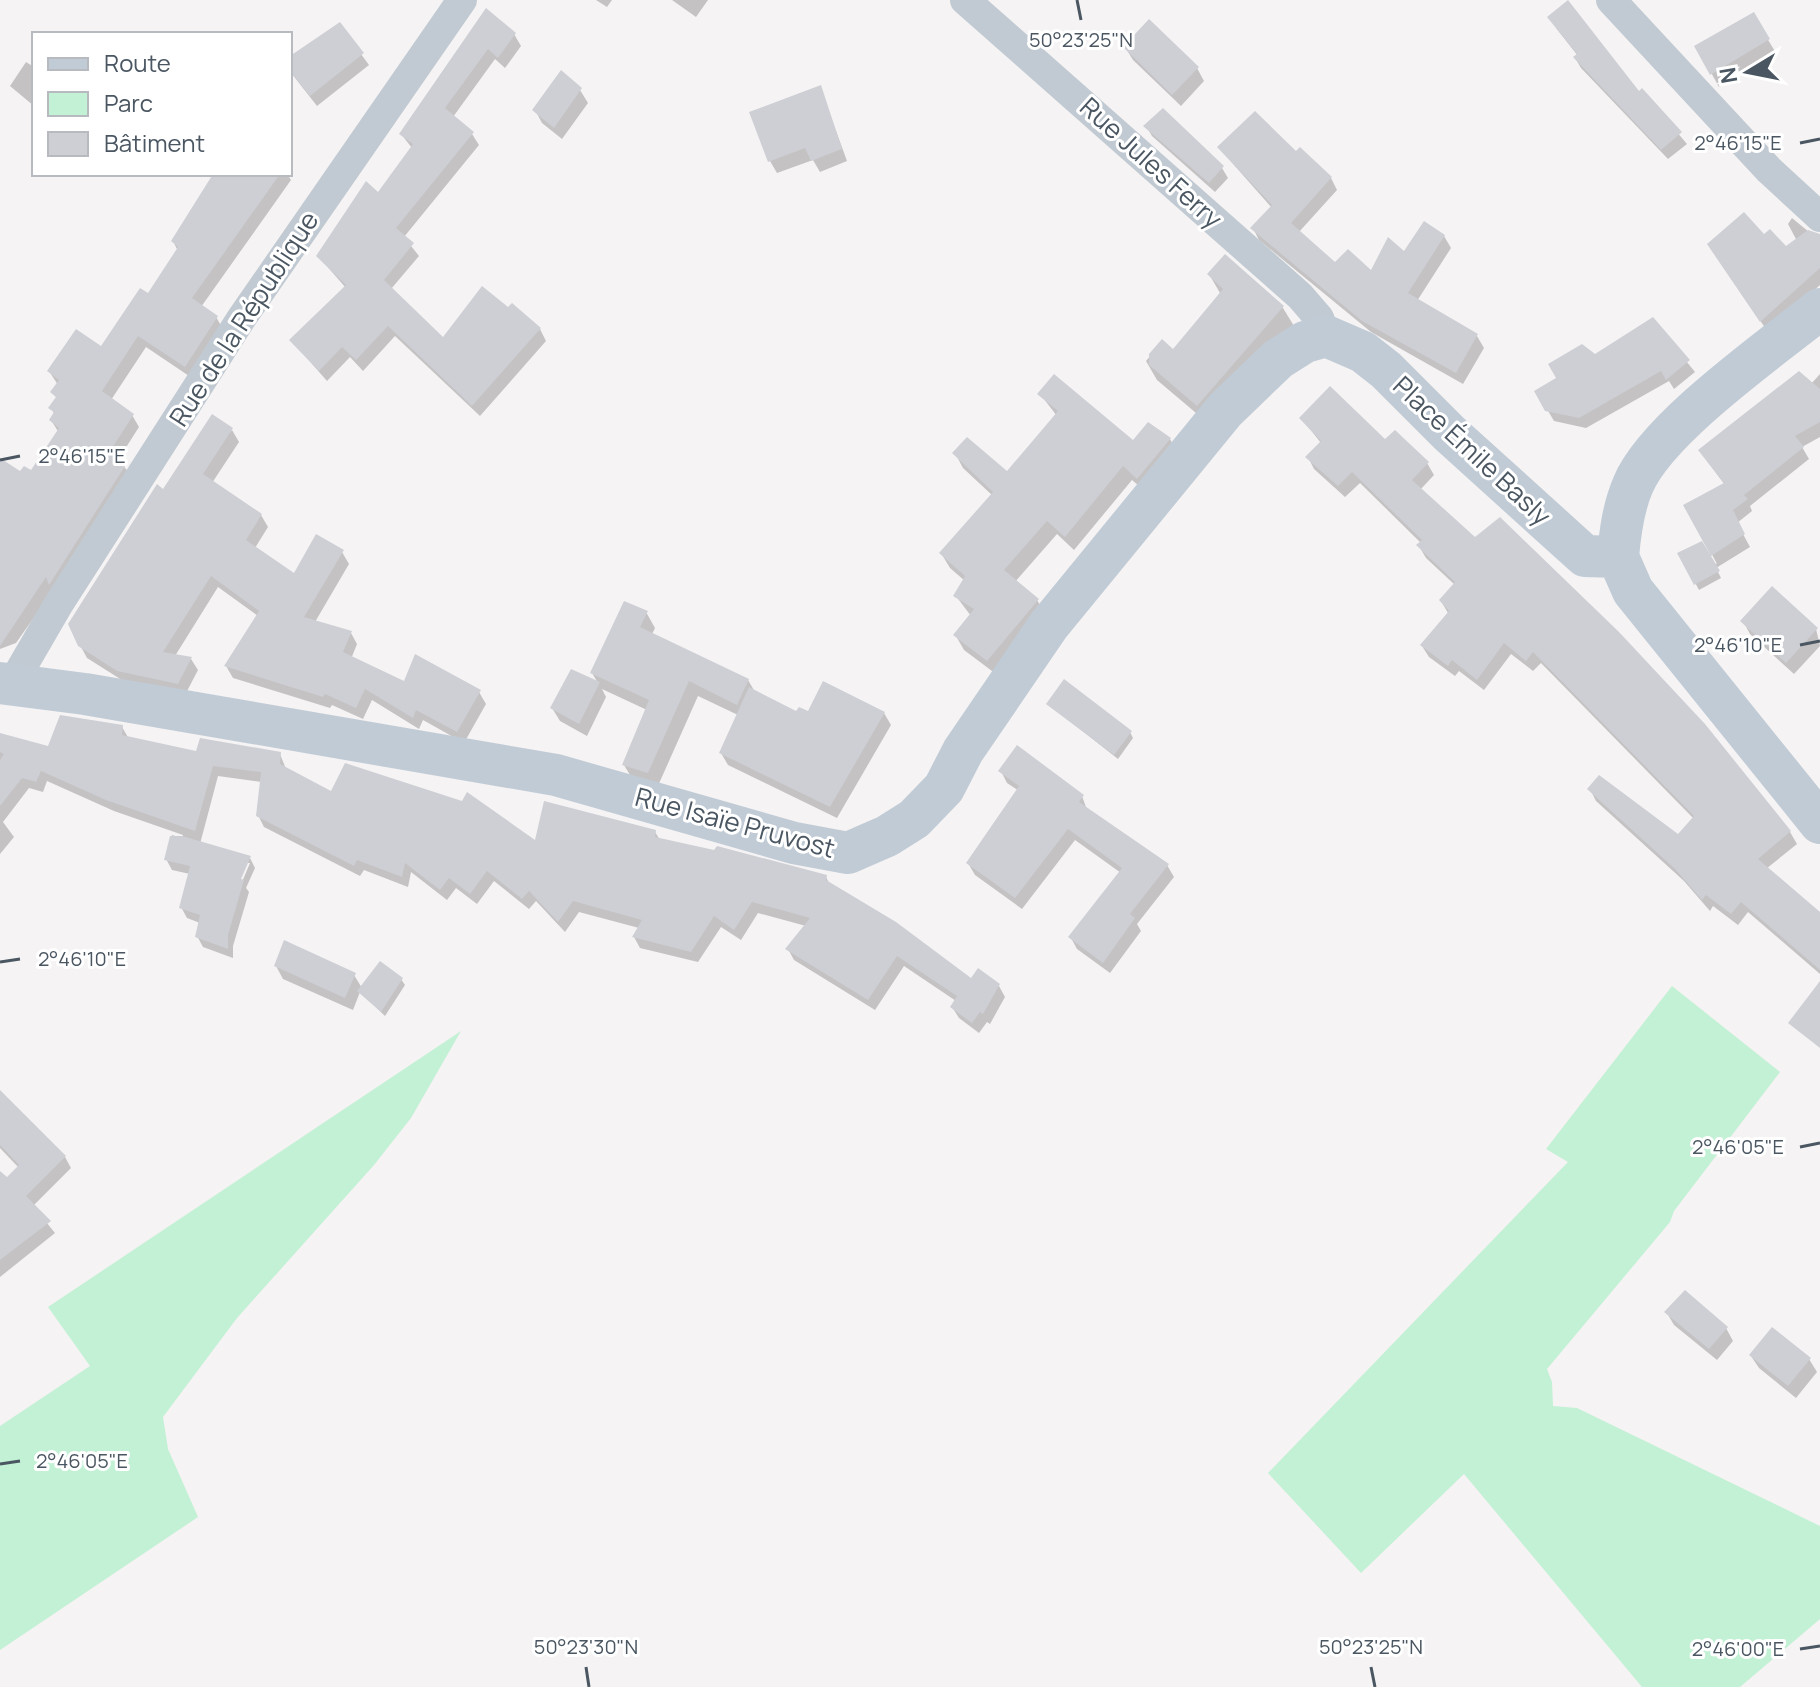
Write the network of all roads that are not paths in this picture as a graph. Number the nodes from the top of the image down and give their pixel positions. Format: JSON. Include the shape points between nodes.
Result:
{"nodes":[{"id":1,"x":462,"y":0,"type":"edge"},
{"id":2,"x":965,"y":0,"type":"edge"},
{"id":3,"x":1611,"y":0,"type":"edge"},
{"id":4,"x":1820,"y":217,"type":"edge"},
{"id":5,"x":1820,"y":309,"type":"edge"},
{"id":6,"x":1326,"y":336,"type":"junction"},
{"id":7,"x":1618,"y":557,"type":"junction"},
{"id":8,"x":4,"y":690,"type":"edge"},
{"id":9,"x":1820,"y":823,"type":"edge"}],
"edges":[{"from":1,"to":8,"type":"street","name":"Rue de la République","via":[[241,319]]},
{"from":2,"to":6,"type":"street","name":"Rue Jules Ferry","via":[[1300,296]]},
{"from":3,"to":4,"type":"street","via":[[1769,170]]},
{"from":5,"to":7,"type":"street","via":[[1655,448],[1633,483]]},
{"from":6,"to":7,"type":"street","name":"Place Émile Basly","via":[[1363,352],[1386,370],[1585,556]]},
{"from":6,"to":8,"type":"street","name":"Rue Isaïe Pruvost","via":[[1278,359],[1216,421],[1049,625],[963,751],[944,788],[914,819],[848,853],[794,843],[556,775],[85,694]]},
{"from":7,"to":9,"type":"street","via":[[1633,591]]}]}
